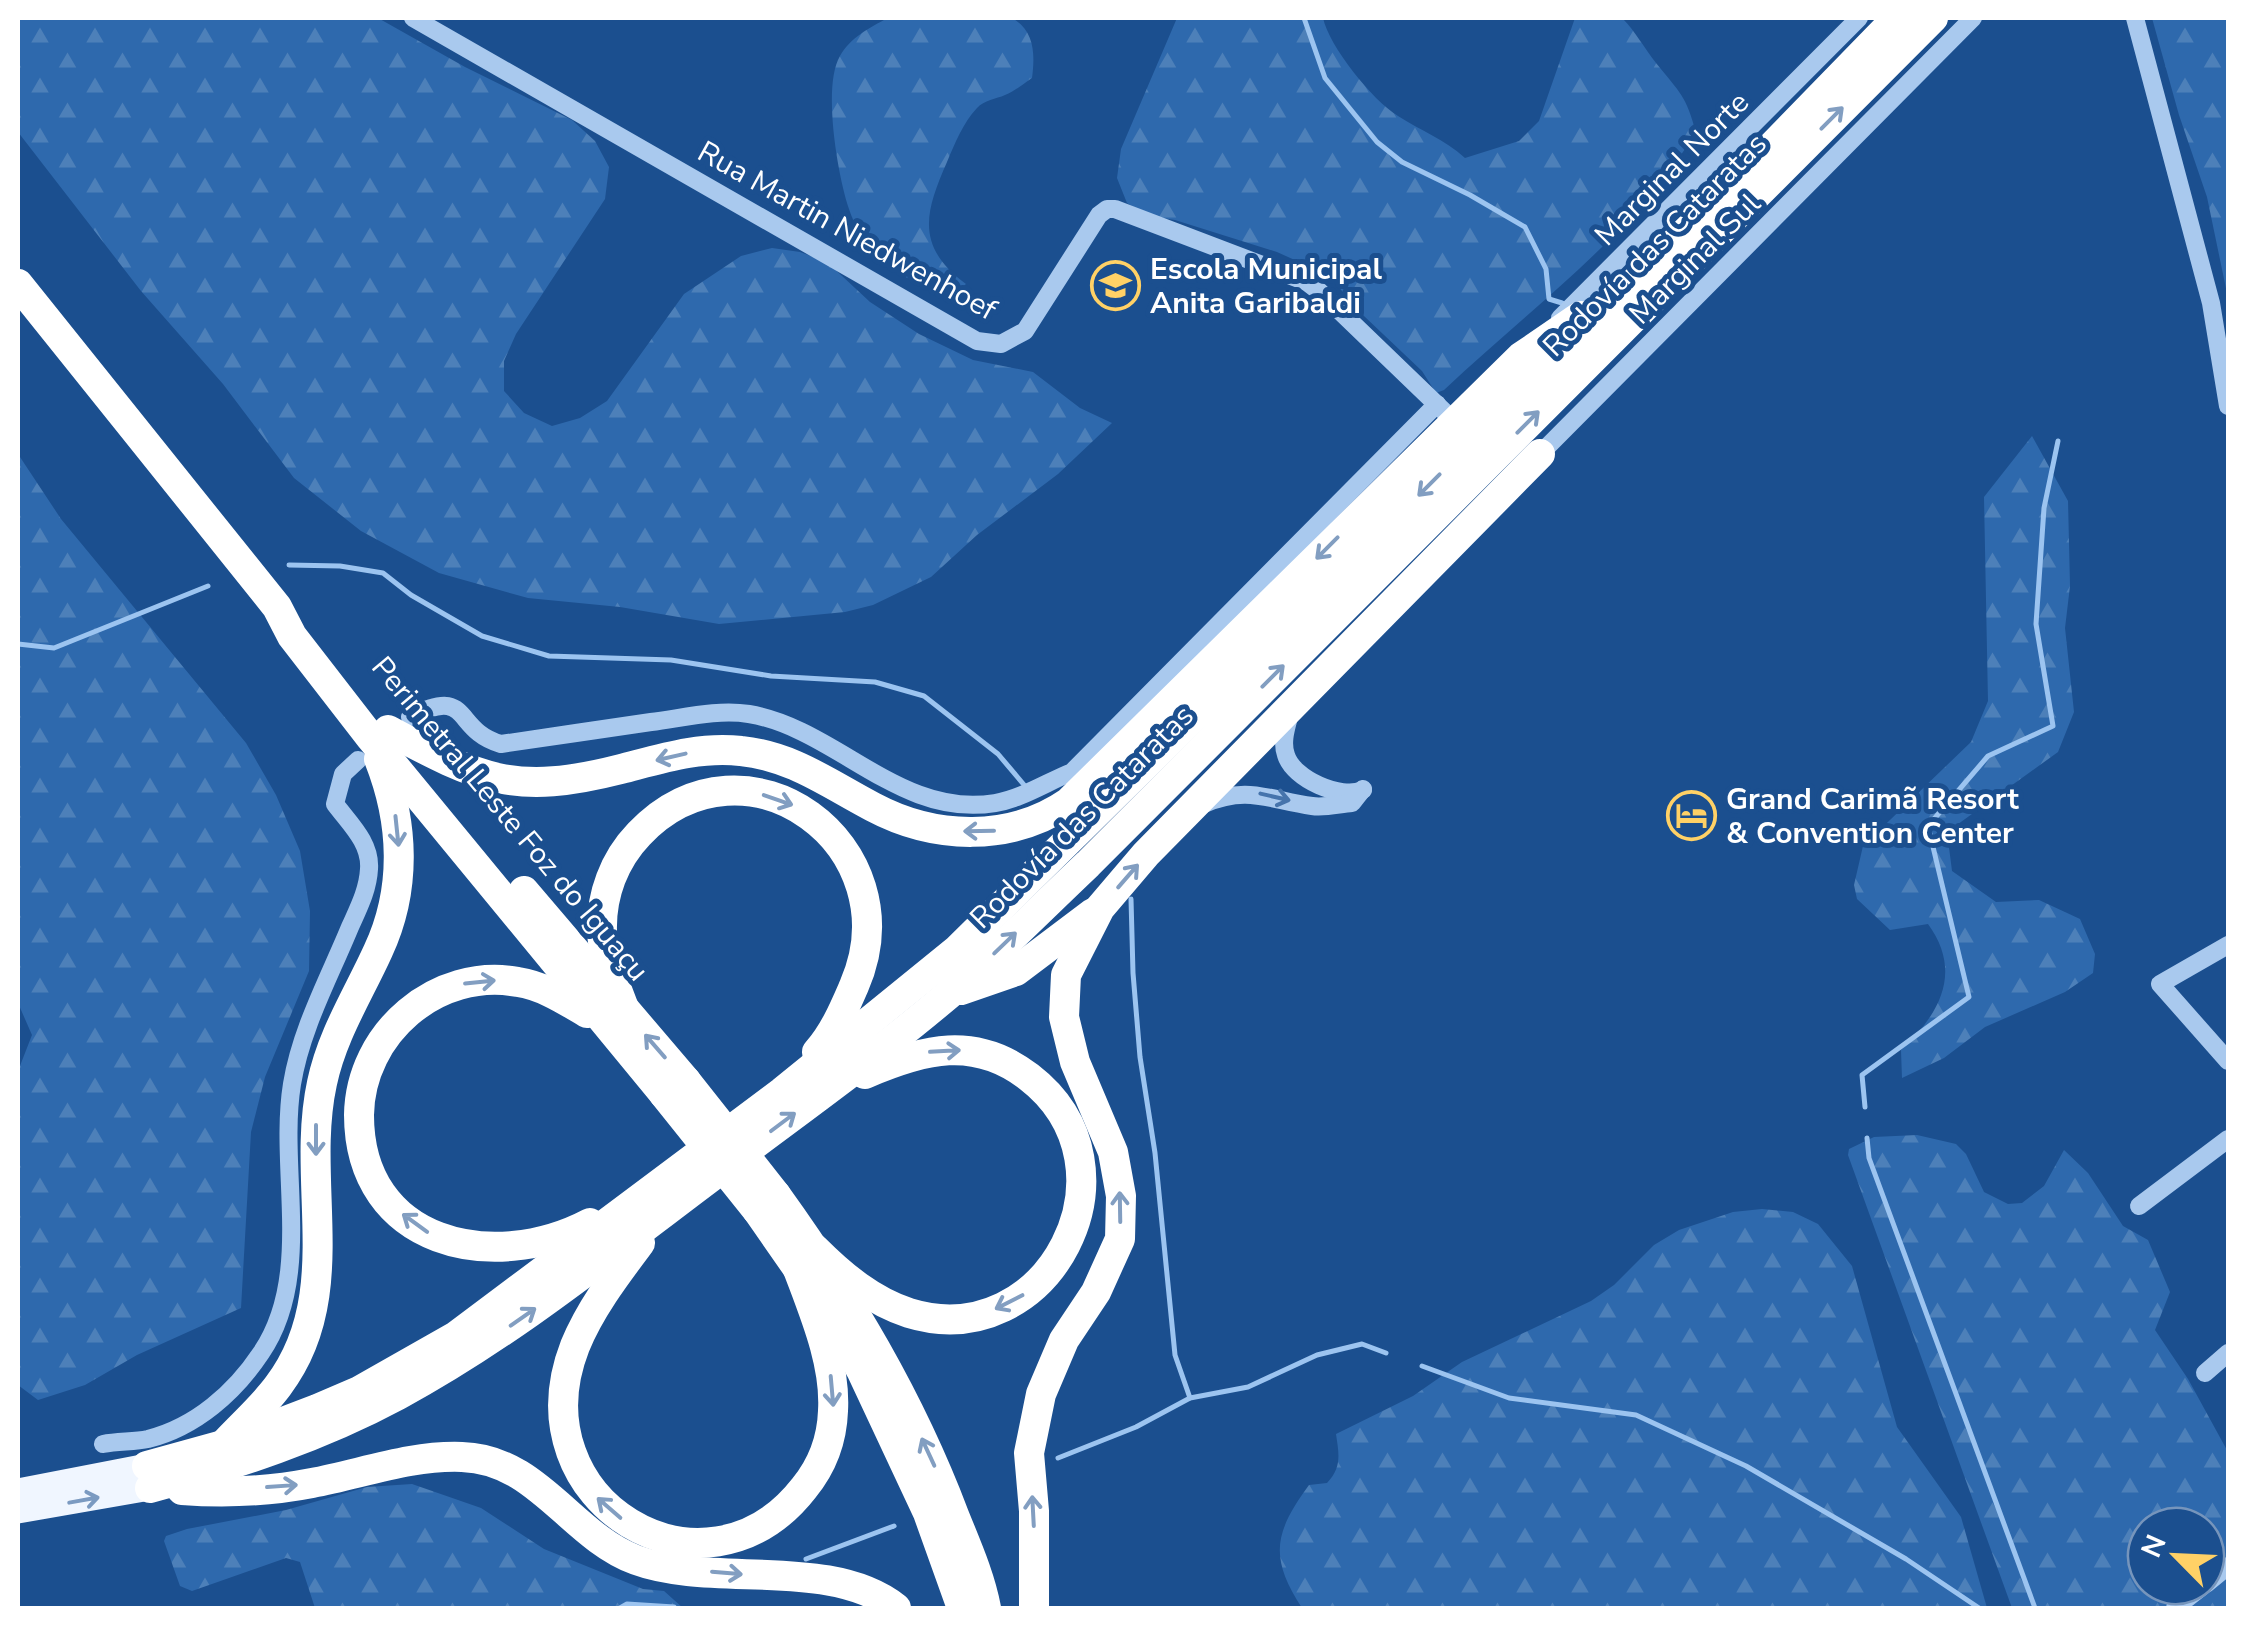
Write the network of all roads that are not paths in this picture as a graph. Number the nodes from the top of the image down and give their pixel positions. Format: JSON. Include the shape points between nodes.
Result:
{"nodes":[{"id":1,"x":413,"y":18,"type":"edge"},
{"id":2,"x":1859,"y":18,"type":"edge"},
{"id":3,"x":1897,"y":18,"type":"edge"},
{"id":4,"x":1932,"y":18,"type":"edge"},
{"id":5,"x":1973,"y":18,"type":"edge"},
{"id":6,"x":2134,"y":18,"type":"edge"},
{"id":7,"x":442,"y":24,"type":"edge"},
{"id":8,"x":1648,"y":270,"type":"junction"},
{"id":9,"x":18,"y":284,"type":"edge"},
{"id":10,"x":1521,"y":357,"type":"junction"},
{"id":11,"x":2228,"y":406,"type":"edge"},
{"id":12,"x":1446,"y":413,"type":"junction"},
{"id":13,"x":1540,"y":454,"type":"junction"},
{"id":14,"x":1439,"y":510,"type":"junction"},
{"id":15,"x":1292,"y":705,"type":"junction"},
{"id":16,"x":382,"y":736,"type":"junction"},
{"id":17,"x":1184,"y":814,"type":"junction"},
{"id":18,"x":1100,"y":908,"type":"junction"},
{"id":19,"x":2228,"y":946,"type":"edge"},
{"id":20,"x":944,"y":996,"type":"junction"},
{"id":21,"x":616,"y":1018,"type":"junction"},
{"id":22,"x":2228,"y":1061,"type":"edge"},
{"id":23,"x":782,"y":1092,"type":"junction"},
{"id":24,"x":821,"y":1094,"type":"junction"},
{"id":25,"x":2228,"y":1139,"type":"edge"},
{"id":26,"x":666,"y":1179,"type":"junction"},
{"id":27,"x":2139,"y":1206,"type":"dead end"},
{"id":28,"x":661,"y":1214,"type":"junction"},
{"id":29,"x":806,"y":1257,"type":"junction"},
{"id":30,"x":2228,"y":1353,"type":"edge"},
{"id":31,"x":2205,"y":1373,"type":"dead end"},
{"id":32,"x":103,"y":1444,"type":"dead end"},
{"id":33,"x":223,"y":1445,"type":"junction"},
{"id":34,"x":148,"y":1477,"type":"junction"},
{"id":35,"x":18,"y":1491,"type":"edge"},
{"id":36,"x":18,"y":1511,"type":"edge"},
{"id":37,"x":896,"y":1608,"type":"edge"},
{"id":38,"x":962,"y":1608,"type":"edge"},
{"id":39,"x":986,"y":1608,"type":"edge"},
{"id":40,"x":1034,"y":1608,"type":"edge"}],
"edges":[{"from":1,"to":7,"type":"street","name":"Rua Martin Niedwenhoef"},
{"from":2,"to":10,"type":"street","name":"Marginal Norte"},
{"from":3,"to":8,"type":"highway","name":"Rodovía das Cataratas"},
{"from":14,"to":4,"type":"highway","name":"Rodovía das Cataratas","one_way":true},
{"from":5,"to":13,"type":"street","name":"Marginal Sul"},
{"from":6,"to":11,"type":"street","via":[[2211,303]]},
{"from":7,"to":12,"type":"street","name":"Rua Martin Niedwenhoef","via":[[977,341],[1001,344],[1024,331],[1099,215],[1115,209],[1306,282]]},
{"from":8,"to":10,"type":"highway"},
{"from":8,"to":23,"type":"highway","name":"Rodovía das Cataratas","one_way":true,"via":[[957,950]]},
{"from":9,"to":16,"type":"highway","name":"Perimetral Leste Foz do Iguaçu","via":[[277,607],[292,636]]},
{"from":10,"to":12,"type":"highway"},
{"from":12,"to":16,"type":"street","via":[[1072,772],[1008,801],[931,800],[750,714],[705,714],[501,744],[480,735],[459,711],[434,704]]},
{"from":12,"to":16,"type":"highway","one_way":true,"via":[[1069,802],[1020,827],[974,832],[910,822],[796,764],[752,752],[700,750],[531,783],[474,773]]},
{"from":13,"to":14,"type":"highway"},
{"from":13,"to":15,"type":"highway"},
{"from":20,"to":14,"type":"highway","name":"Rodovía das Cataratas","one_way":true,"via":[[1088,864]]},
{"from":15,"to":17,"type":"highway"},
{"from":17,"to":15,"type":"street","one_way":true,"via":[[1219,797],[1252,792],[1316,807],[1352,802],[1364,789],[1333,790],[1294,768],[1284,736]]},
{"from":16,"to":21,"type":"highway","name":"Perimetral Leste Foz do Iguaçu"},
{"from":16,"to":32,"type":"street","via":[[343,774],[336,804],[368,848],[368,881],[295,1066],[289,1271],[273,1330],[232,1390],[203,1413],[145,1440]]},
{"from":16,"to":33,"type":"highway","one_way":true,"via":[[399,873],[386,932],[339,1030],[318,1100],[316,1292],[288,1370]]},
{"from":18,"to":17,"type":"highway","one_way":true},
{"from":18,"to":20,"type":"highway","via":[[1016,971]]},
{"from":40,"to":18,"type":"highway","one_way":true,"via":[[1028,1452],[1040,1394],[1120,1239],[1114,1152],[1075,1062],[1064,1017],[1066,975]]},
{"from":19,"to":22,"type":"street","via":[[2160,984]]},
{"from":20,"to":24,"type":"highway","name":"Rodovía das Cataratas"},
{"from":21,"to":23,"type":"highway","one_way":true,"via":[[602,929],[612,874],[632,841],[660,815],[712,794],[768,796],[803,810],[832,833],[854,864],[866,899],[868,936],[860,973],[827,1041]]},
{"from":26,"to":21,"type":"highway","one_way":true,"via":[[570,1234],[483,1248],[420,1229],[394,1207],[368,1164],[359,1116],[368,1067],[394,1025],[434,994],[465,983],[516,981]]},
{"from":21,"to":29,"type":"highway","name":"Perimetral Leste Foz do Iguaçu","bridge":true},
{"from":23,"to":26,"type":"highway","name":"Rodovía das Cataratas"},
{"from":28,"to":24,"type":"highway","name":"Rodovía das Cataratas","one_way":true},
{"from":24,"to":29,"type":"highway","one_way":true,"via":[[906,1056],[957,1050],[990,1056],[1022,1071],[1058,1107],[1079,1154],[1082,1188],[1070,1239],[1052,1269],[1011,1302],[978,1315],[926,1316],[893,1306]]},
{"from":25,"to":27,"type":"street"},
{"from":26,"to":33,"type":"highway","name":"Rodovía das Cataratas","via":[[442,1344],[359,1391]]},
{"from":29,"to":28,"type":"highway","one_way":true,"via":[[830,1371],[832,1426],[821,1462],[789,1506],[758,1526],[706,1541],[654,1535],[608,1509],[585,1484],[570,1452],[564,1401],[582,1332]]},
{"from":34,"to":28,"type":"highway","name":"Rodovía das Cataratas","one_way":true,"via":[[228,1467],[397,1396],[486,1342]]},
{"from":29,"to":38,"type":"highway","via":[[928,1513]]},
{"from":39,"to":29,"type":"highway","one_way":true,"via":[[908,1408],[855,1310]]},
{"from":30,"to":31,"type":"street"},
{"from":33,"to":34,"type":"highway","name":"Rodovía das Cataratas"},
{"from":34,"to":35,"type":"main road"},
{"from":36,"to":34,"type":"main road","one_way":true},
{"from":34,"to":37,"type":"highway","one_way":true,"via":[[204,1491],[307,1484],[420,1460],[489,1460],[532,1480],[631,1558],[657,1567],[811,1578]]}]}
